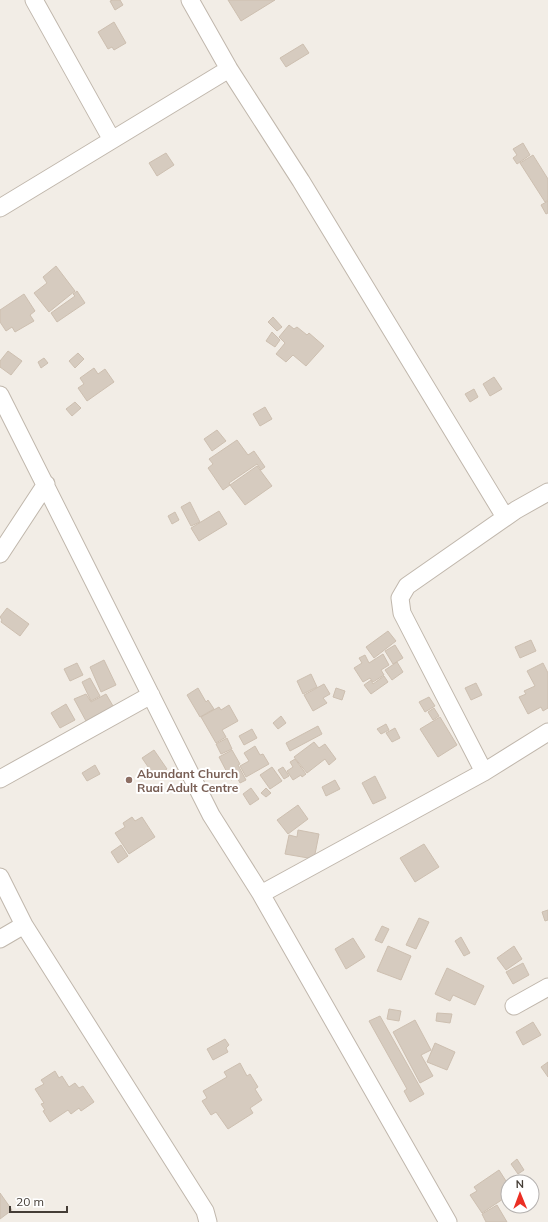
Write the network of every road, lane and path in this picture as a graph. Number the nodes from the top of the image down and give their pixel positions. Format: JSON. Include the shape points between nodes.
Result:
{"nodes":[{"id":1,"x":34,"y":0,"type":"edge"},
{"id":2,"x":190,"y":0,"type":"edge"},
{"id":3,"x":229,"y":69,"type":"junction"},
{"id":4,"x":112,"y":140,"type":"junction"},
{"id":5,"x":0,"y":208,"type":"edge"},
{"id":6,"x":0,"y":395,"type":"edge"},
{"id":7,"x":46,"y":484,"type":"junction"},
{"id":8,"x":548,"y":492,"type":"edge"},
{"id":9,"x":506,"y":517,"type":"junction"},
{"id":10,"x":0,"y":554,"type":"edge"},
{"id":11,"x":151,"y":695,"type":"junction"},
{"id":12,"x":548,"y":732,"type":"edge"},
{"id":13,"x":484,"y":772,"type":"junction"},
{"id":14,"x":0,"y":779,"type":"edge"},
{"id":15,"x":0,"y":877,"type":"edge"},
{"id":16,"x":261,"y":894,"type":"junction"},
{"id":17,"x":24,"y":925,"type":"junction"},
{"id":18,"x":0,"y":939,"type":"edge"},
{"id":19,"x":548,"y":987,"type":"edge"},
{"id":20,"x":514,"y":1006,"type":"dead end"},
{"id":21,"x":208,"y":1222,"type":"edge"},
{"id":22,"x":448,"y":1222,"type":"edge"}],
"edges":[{"from":1,"to":4,"type":"street"},
{"from":2,"to":3,"type":"street"},
{"from":3,"to":4,"type":"street"},
{"from":3,"to":9,"type":"street","via":[[301,181]]},
{"from":4,"to":5,"type":"street"},
{"from":6,"to":7,"type":"street"},
{"from":7,"to":10,"type":"street"},
{"from":7,"to":11,"type":"street"},
{"from":8,"to":9,"type":"street"},
{"from":9,"to":13,"type":"street","via":[[407,586],[400,598],[402,613]]},
{"from":11,"to":14,"type":"street"},
{"from":11,"to":16,"type":"street","via":[[211,815]]},
{"from":12,"to":13,"type":"street"},
{"from":13,"to":16,"type":"street"},
{"from":15,"to":17,"type":"street"},
{"from":16,"to":22,"type":"street"},
{"from":17,"to":18,"type":"street"},
{"from":17,"to":21,"type":"street","via":[[200,1204]]},
{"from":19,"to":20,"type":"street"}]}
